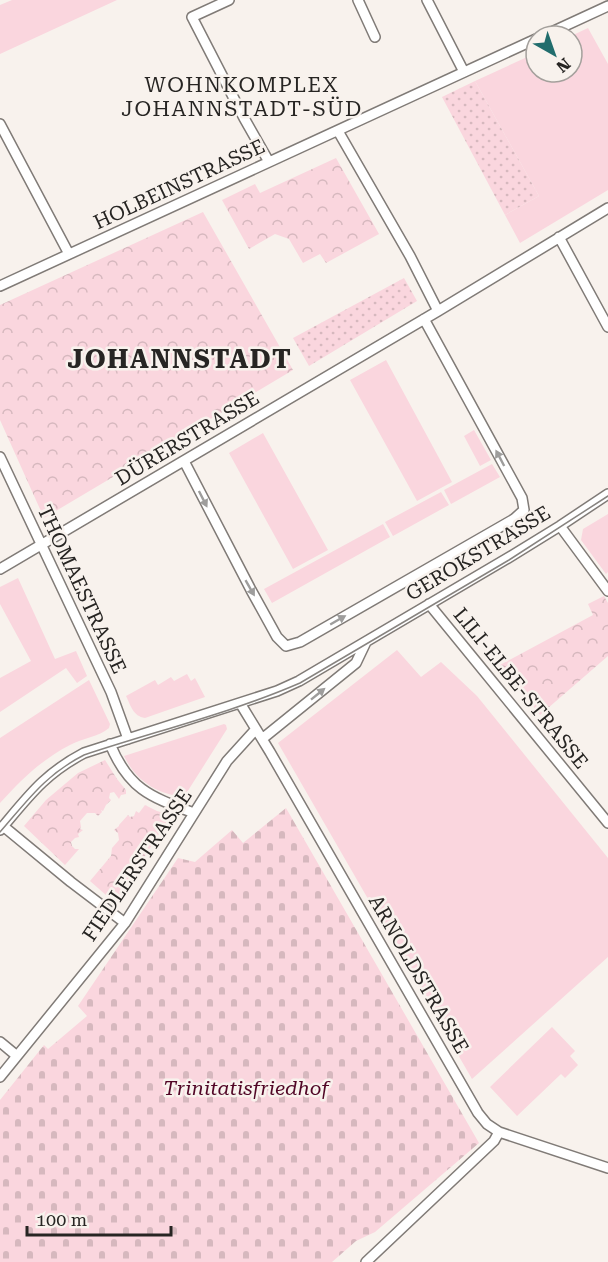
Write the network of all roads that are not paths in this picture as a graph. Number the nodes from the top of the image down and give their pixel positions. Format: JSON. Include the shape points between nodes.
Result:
{"nodes":[{"id":1,"x":229,"y":0,"type":"edge"},
{"id":2,"x":358,"y":0,"type":"edge"},
{"id":3,"x":427,"y":0,"type":"edge"},
{"id":4,"x":608,"y":6,"type":"edge"},
{"id":5,"x":569,"y":24,"type":"edge"},
{"id":6,"x":375,"y":37,"type":"dead end"},
{"id":7,"x":524,"y":44,"type":"edge"},
{"id":8,"x":464,"y":72,"type":"junction"},
{"id":9,"x":0,"y":124,"type":"edge"},
{"id":10,"x":339,"y":131,"type":"junction"},
{"id":11,"x":269,"y":162,"type":"junction"},
{"id":12,"x":608,"y":208,"type":"edge"},
{"id":13,"x":560,"y":237,"type":"junction"},
{"id":14,"x":69,"y":255,"type":"junction"},
{"id":15,"x":0,"y":286,"type":"edge"},
{"id":16,"x":438,"y":311,"type":"junction"},
{"id":17,"x":424,"y":319,"type":"junction"},
{"id":18,"x":608,"y":327,"type":"edge"},
{"id":19,"x":0,"y":457,"type":"edge"},
{"id":20,"x":184,"y":461,"type":"junction"},
{"id":21,"x":608,"y":494,"type":"edge"},
{"id":22,"x":560,"y":526,"type":"junction"},
{"id":23,"x":41,"y":545,"type":"junction"},
{"id":24,"x":0,"y":569,"type":"edge"},
{"id":25,"x":608,"y":591,"type":"edge"},
{"id":26,"x":429,"y":604,"type":"junction"},
{"id":27,"x":366,"y":642,"type":"junction"},
{"id":28,"x":240,"y":703,"type":"junction"},
{"id":29,"x":256,"y":729,"type":"junction"},
{"id":30,"x":128,"y":739,"type":"junction"},
{"id":31,"x":262,"y":739,"type":"junction"},
{"id":32,"x":110,"y":744,"type":"junction"},
{"id":33,"x":194,"y":813,"type":"junction"},
{"id":34,"x":608,"y":823,"type":"edge"},
{"id":35,"x":1,"y":828,"type":"edge"},
{"id":36,"x":125,"y":923,"type":"junction"},
{"id":37,"x":0,"y":1042,"type":"edge"},
{"id":38,"x":16,"y":1056,"type":"junction"},
{"id":39,"x":0,"y":1077,"type":"edge"},
{"id":40,"x":499,"y":1132,"type":"junction"},
{"id":41,"x":608,"y":1168,"type":"edge"},
{"id":42,"x":366,"y":1262,"type":"edge"}],
"edges":[{"from":1,"to":11,"type":"street","via":[[192,17]]},
{"from":2,"to":6,"type":"street"},
{"from":3,"to":8,"type":"street"},
{"from":4,"to":5,"type":"street"},
{"from":7,"to":8,"type":"street","name":"HOLBEINSTRASSE"},
{"from":8,"to":10,"type":"street","name":"HOLBEINSTRASSE"},
{"from":9,"to":14,"type":"street"},
{"from":10,"to":11,"type":"street","name":"HOLBEINSTRASSE"},
{"from":10,"to":16,"type":"street"},
{"from":11,"to":14,"type":"street","name":"HOLBEINSTRASSE"},
{"from":12,"to":13,"type":"street","name":"DÜRERSTRASSE"},
{"from":13,"to":16,"type":"street","name":"DÜRERSTRASSE"},
{"from":13,"to":18,"type":"street"},
{"from":14,"to":15,"type":"street","name":"HOLBEINSTRASSE"},
{"from":16,"to":17,"type":"street","name":"DÜRERSTRASSE"},
{"from":17,"to":20,"type":"street","name":"DÜRERSTRASSE"},
{"from":20,"to":17,"type":"street","name":"GEROKSTRASSE","one_way":true,"via":[[251,590],[286,646],[300,642],[514,519],[524,510],[522,498]]},
{"from":19,"to":23,"type":"street","name":"THOMAESTRASSE"},
{"from":20,"to":23,"type":"street","name":"DÜRERSTRASSE"},
{"from":21,"to":22,"type":"street","name":"GEROKSTRASSE"},
{"from":22,"to":25,"type":"street"},
{"from":22,"to":26,"type":"street","name":"GEROKSTRASSE"},
{"from":23,"to":24,"type":"street","name":"DÜRERSTRASSE"},
{"from":23,"to":30,"type":"street","name":"THOMAESTRASSE","via":[[111,692]]},
{"from":26,"to":27,"type":"street","name":"GEROKSTRASSE"},
{"from":26,"to":34,"type":"street","name":"LILI-ELBE-STRASSE"},
{"from":27,"to":28,"type":"street","name":"GEROKSTRASSE","via":[[299,681]]},
{"from":31,"to":27,"type":"street","name":"GEROKSTRASSE","one_way":true,"via":[[356,663]]},
{"from":28,"to":29,"type":"street"},
{"from":28,"to":30,"type":"street","name":"GEROKSTRASSE"},
{"from":29,"to":31,"type":"street","name":"ARNOLDSTRASSE"},
{"from":29,"to":33,"type":"street","name":"FIEDLERSTRASSE","via":[[227,761]]},
{"from":30,"to":32,"type":"street","name":"GEROKSTRASSE"},
{"from":31,"to":40,"type":"street","name":"ARNOLDSTRASSE","via":[[478,1113]]},
{"from":32,"to":33,"type":"street","via":[[124,772],[138,787]]},
{"from":32,"to":35,"type":"street","name":"GEROKSTRASSE","via":[[65,763],[31,793]]},
{"from":33,"to":36,"type":"street","name":"FIEDLERSTRASSE"},
{"from":35,"to":36,"type":"street"},
{"from":36,"to":38,"type":"street","name":"FIEDLERSTRASSE"},
{"from":37,"to":38,"type":"street"},
{"from":38,"to":39,"type":"street","name":"FIEDLERSTRASSE"},
{"from":40,"to":41,"type":"street","name":"ARNOLDSTRASSE"},
{"from":40,"to":42,"type":"street"}]}
